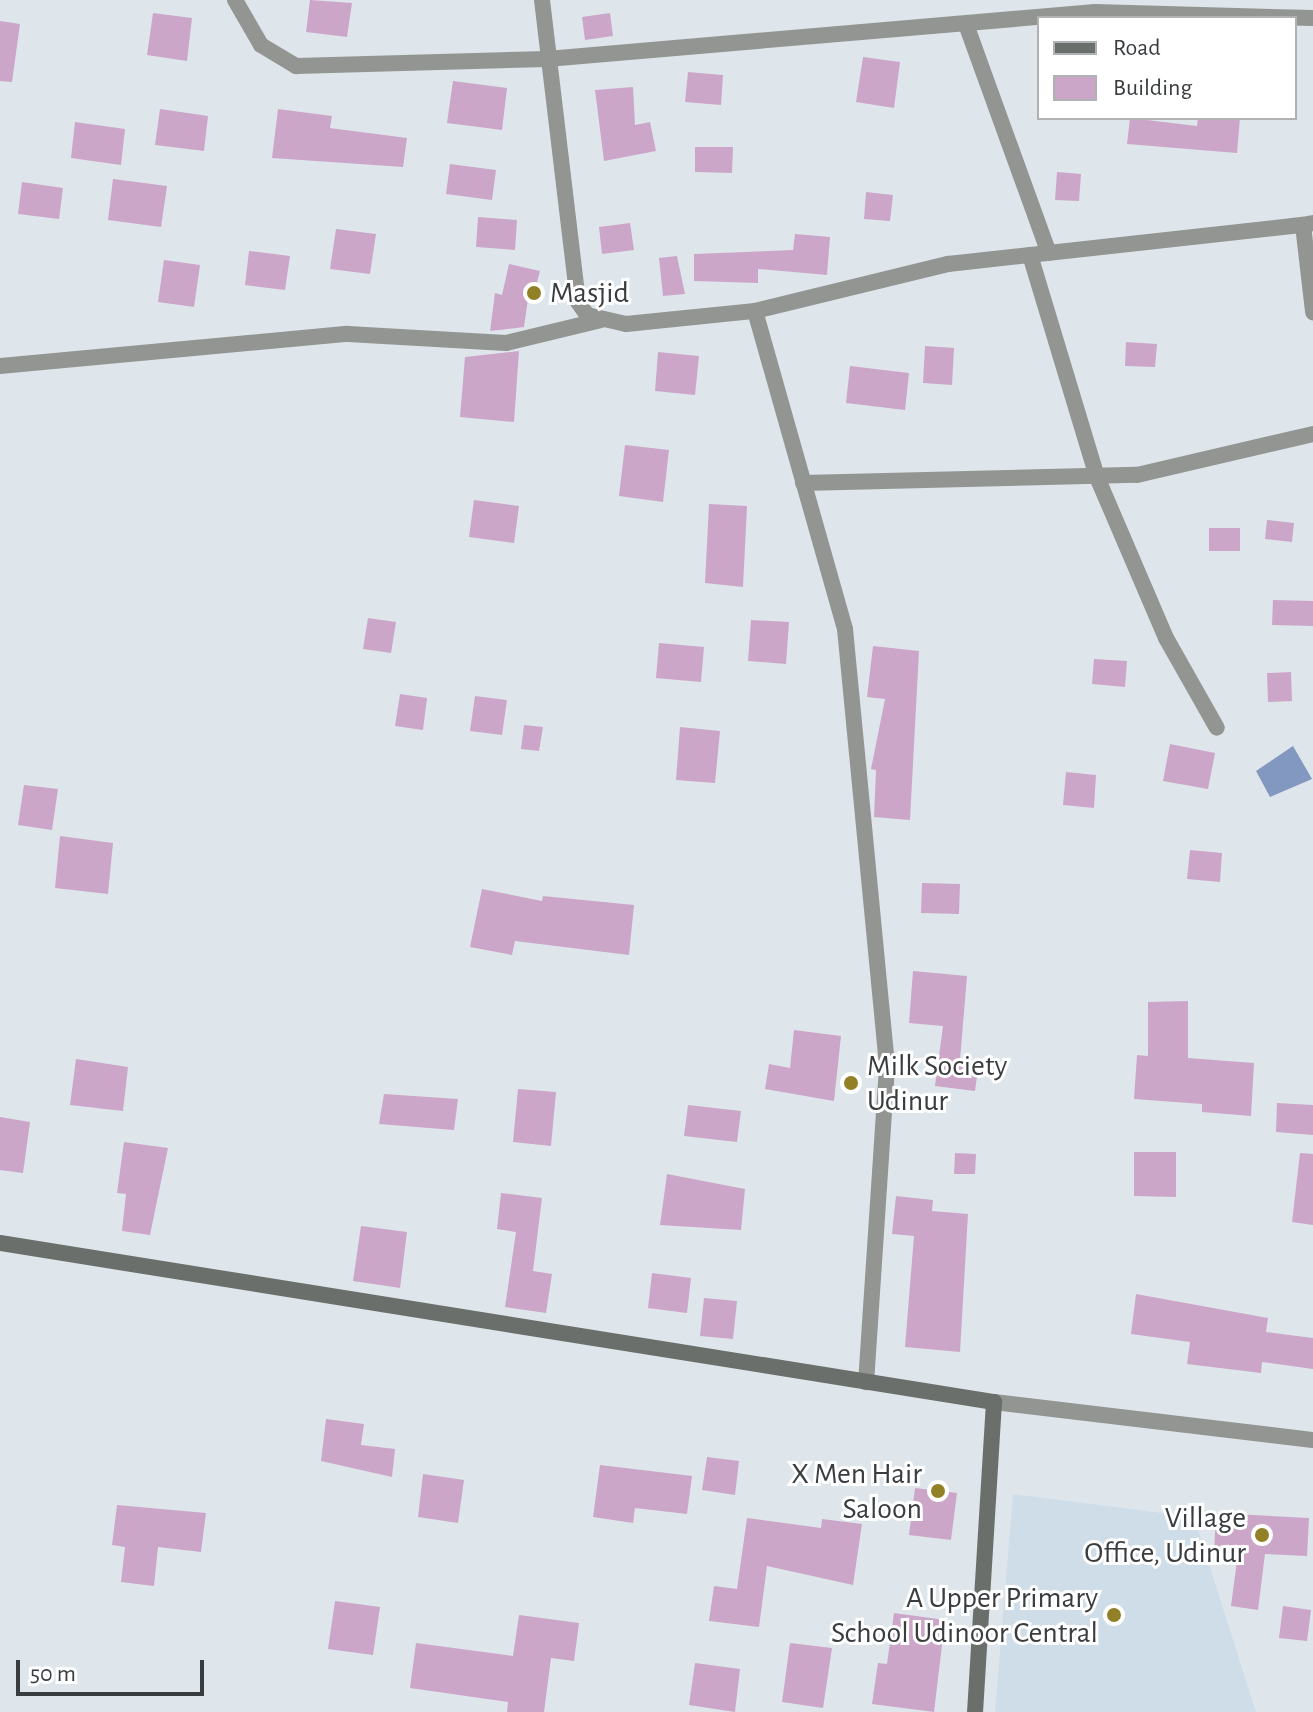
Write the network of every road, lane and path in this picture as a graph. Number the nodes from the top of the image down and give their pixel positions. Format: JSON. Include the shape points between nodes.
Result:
{"nodes":[{"id":1,"x":235,"y":0,"type":"edge"},
{"id":2,"x":542,"y":0,"type":"edge"},
{"id":3,"x":1061,"y":16,"type":"edge"},
{"id":4,"x":1240,"y":16,"type":"edge"},
{"id":5,"x":1037,"y":19,"type":"edge"},
{"id":6,"x":967,"y":27,"type":"junction"},
{"id":7,"x":547,"y":59,"type":"junction"},
{"id":8,"x":1308,"y":224,"type":"edge"},
{"id":9,"x":1049,"y":253,"type":"junction"},
{"id":10,"x":1030,"y":255,"type":"junction"},
{"id":11,"x":755,"y":311,"type":"junction"},
{"id":12,"x":1313,"y":312,"type":"edge"},
{"id":13,"x":601,"y":320,"type":"junction"},
{"id":14,"x":0,"y":366,"type":"edge"},
{"id":15,"x":1313,"y":434,"type":"edge"},
{"id":16,"x":1097,"y":477,"type":"junction"},
{"id":17,"x":803,"y":483,"type":"junction"},
{"id":18,"x":1217,"y":728,"type":"dead end"},
{"id":19,"x":0,"y":1243,"type":"edge"},
{"id":20,"x":866,"y":1382,"type":"junction"},
{"id":21,"x":994,"y":1402,"type":"junction"},
{"id":22,"x":1313,"y":1440,"type":"edge"},
{"id":23,"x":975,"y":1712,"type":"edge"}],
"edges":[{"from":1,"to":7,"type":"street","via":[[261,45],[296,66]]},
{"from":2,"to":7,"type":"street"},
{"from":3,"to":4,"type":"street"},
{"from":5,"to":6,"type":"street"},
{"from":6,"to":7,"type":"street"},
{"from":6,"to":9,"type":"street"},
{"from":7,"to":13,"type":"street","via":[[578,302],[587,315]]},
{"from":8,"to":9,"type":"street"},
{"from":8,"to":12,"type":"street"},
{"from":9,"to":10,"type":"street"},
{"from":10,"to":11,"type":"street","via":[[948,264]]},
{"from":10,"to":16,"type":"street"},
{"from":11,"to":13,"type":"street","via":[[626,324]]},
{"from":11,"to":17,"type":"street"},
{"from":13,"to":14,"type":"street","via":[[506,343],[348,334]]},
{"from":15,"to":16,"type":"street","via":[[1137,475]]},
{"from":16,"to":17,"type":"street"},
{"from":16,"to":18,"type":"street","via":[[1166,638]]},
{"from":17,"to":20,"type":"street","via":[[845,629],[887,1067]]},
{"from":19,"to":20,"type":"main road"},
{"from":20,"to":21,"type":"main road"},
{"from":21,"to":22,"type":"street"},
{"from":21,"to":23,"type":"main road"}]}
